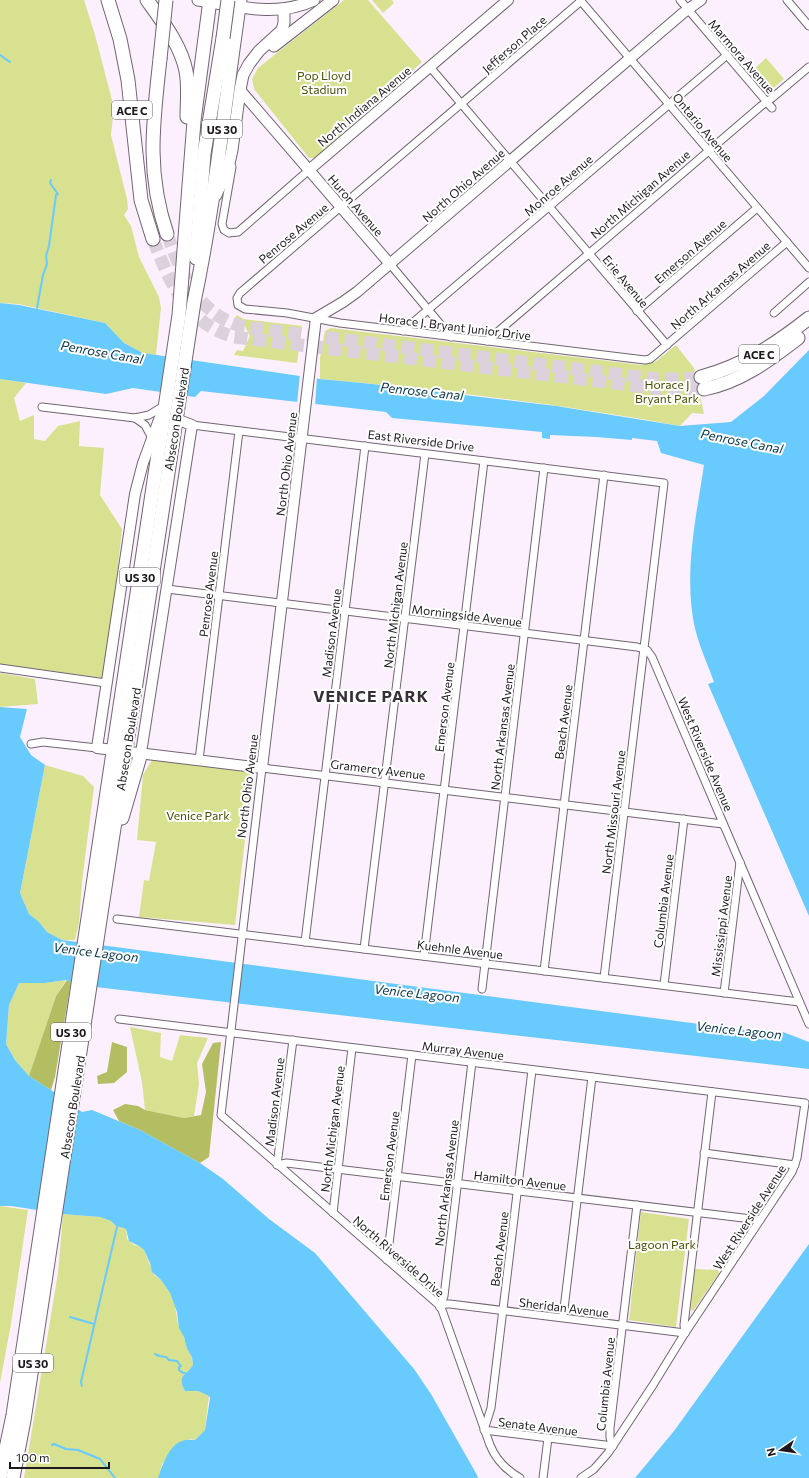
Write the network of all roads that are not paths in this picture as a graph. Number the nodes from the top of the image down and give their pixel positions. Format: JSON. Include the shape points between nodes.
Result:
{"nodes":[{"id":1,"x":108,"y":0,"type":"edge"},
{"id":2,"x":147,"y":0,"type":"edge"},
{"id":3,"x":159,"y":0,"type":"edge"},
{"id":4,"x":166,"y":0,"type":"edge"},
{"id":5,"x":314,"y":0,"type":"edge"},
{"id":6,"x":333,"y":0,"type":"edge"},
{"id":7,"x":508,"y":0,"type":"edge"},
{"id":8,"x":580,"y":0,"type":"edge"},
{"id":9,"x":680,"y":0,"type":"edge"},
{"id":10,"x":701,"y":0,"type":"edge"},
{"id":11,"x":787,"y":0,"type":"edge"},
{"id":12,"x":206,"y":1,"type":"edge"},
{"id":13,"x":236,"y":2,"type":"edge"},
{"id":14,"x":283,"y":5,"type":"edge"},
{"id":15,"x":688,"y":10,"type":"junction"},
{"id":16,"x":809,"y":26,"type":"edge"},
{"id":17,"x":727,"y":55,"type":"junction"},
{"id":18,"x":156,"y":57,"type":"junction"},
{"id":19,"x":630,"y":59,"type":"junction"},
{"id":20,"x":249,"y":64,"type":"junction"},
{"id":21,"x":809,"y":66,"type":"edge"},
{"id":22,"x":430,"y":67,"type":"junction"},
{"id":23,"x":240,"y":90,"type":"junction"},
{"id":24,"x":767,"y":102,"type":"junction"},
{"id":25,"x":461,"y":104,"type":"junction"},
{"id":26,"x":669,"y":104,"type":"junction"},
{"id":27,"x":772,"y":108,"type":"dead end"},
{"id":28,"x":232,"y":150,"type":"junction"},
{"id":29,"x":708,"y":150,"type":"junction"},
{"id":30,"x":510,"y":162,"type":"junction"},
{"id":31,"x":309,"y":170,"type":"junction"},
{"id":32,"x":189,"y":193,"type":"junction"},
{"id":33,"x":212,"y":203,"type":"junction"},
{"id":34,"x":341,"y":207,"type":"junction"},
{"id":35,"x":549,"y":207,"type":"junction"},
{"id":36,"x":757,"y":208,"type":"junction"},
{"id":37,"x":146,"y":219,"type":"junction"},
{"id":38,"x":167,"y":234,"type":"tunnel mouth"},
{"id":39,"x":153,"y":239,"type":"tunnel mouth"},
{"id":40,"x":787,"y":242,"type":"junction"},
{"id":41,"x":588,"y":253,"type":"junction"},
{"id":42,"x":390,"y":264,"type":"junction"},
{"id":43,"x":809,"y":268,"type":"edge"},
{"id":44,"x":809,"y":282,"type":"edge"},
{"id":45,"x":194,"y":302,"type":"junction"},
{"id":46,"x":238,"y":305,"type":"joint"},
{"id":47,"x":428,"y":310,"type":"junction"},
{"id":48,"x":637,"y":311,"type":"junction"},
{"id":49,"x":774,"y":313,"type":"dead end"},
{"id":50,"x":316,"y":318,"type":"junction"},
{"id":51,"x":809,"y":318,"type":"edge"},
{"id":52,"x":809,"y":329,"type":"edge"},
{"id":53,"x":404,"y":331,"type":"junction"},
{"id":54,"x":451,"y":337,"type":"junction"},
{"id":55,"x":487,"y":341,"type":"junction"},
{"id":56,"x":181,"y":343,"type":"junction"},
{"id":57,"x":666,"y":345,"type":"junction"},
{"id":58,"x":42,"y":407,"type":"dead end"},
{"id":59,"x":173,"y":410,"type":"junction"},
{"id":60,"x":136,"y":418,"type":"junction"},
{"id":61,"x":192,"y":425,"type":"junction"},
{"id":62,"x":239,"y":431,"type":"junction"},
{"id":63,"x":152,"y":438,"type":"junction"},
{"id":64,"x":302,"y":439,"type":"junction"},
{"id":65,"x":365,"y":446,"type":"junction"},
{"id":66,"x":425,"y":454,"type":"junction"},
{"id":67,"x":484,"y":461,"type":"junction"},
{"id":68,"x":544,"y":468,"type":"junction"},
{"id":69,"x":604,"y":475,"type":"junction"},
{"id":70,"x":167,"y":589,"type":"junction"},
{"id":71,"x":219,"y":596,"type":"junction"},
{"id":72,"x":282,"y":603,"type":"junction"},
{"id":73,"x":345,"y":611,"type":"junction"},
{"id":74,"x":405,"y":618,"type":"junction"},
{"id":75,"x":465,"y":626,"type":"junction"},
{"id":76,"x":524,"y":633,"type":"junction"},
{"id":77,"x":584,"y":640,"type":"junction"},
{"id":78,"x":644,"y":648,"type":"junction"},
{"id":79,"x":0,"y":668,"type":"edge"},
{"id":80,"x":106,"y":683,"type":"junction"},
{"id":81,"x":31,"y":744,"type":"dead end"},
{"id":82,"x":97,"y":748,"type":"junction"},
{"id":83,"x":120,"y":750,"type":"junction"},
{"id":84,"x":141,"y":753,"type":"junction"},
{"id":85,"x":199,"y":760,"type":"junction"},
{"id":86,"x":262,"y":768,"type":"junction"},
{"id":87,"x":325,"y":775,"type":"junction"},
{"id":88,"x":385,"y":783,"type":"junction"},
{"id":89,"x":444,"y":790,"type":"junction"},
{"id":90,"x":504,"y":798,"type":"junction"},
{"id":91,"x":564,"y":804,"type":"junction"},
{"id":92,"x":624,"y":812,"type":"junction"},
{"id":93,"x":684,"y":819,"type":"junction"},
{"id":94,"x":723,"y":824,"type":"junction"},
{"id":95,"x":113,"y":838,"type":"junction"},
{"id":96,"x":740,"y":862,"type":"junction"},
{"id":97,"x":118,"y":919,"type":"dead end"},
{"id":98,"x":242,"y":934,"type":"junction"},
{"id":99,"x":91,"y":938,"type":"junction"},
{"id":100,"x":305,"y":942,"type":"junction"},
{"id":101,"x":364,"y":949,"type":"junction"},
{"id":102,"x":424,"y":956,"type":"junction"},
{"id":103,"x":484,"y":963,"type":"junction"},
{"id":104,"x":544,"y":971,"type":"junction"},
{"id":105,"x":604,"y":978,"type":"junction"},
{"id":106,"x":664,"y":985,"type":"junction"},
{"id":107,"x":482,"y":989,"type":"dead end"},
{"id":108,"x":724,"y":992,"type":"junction"},
{"id":109,"x":799,"y":1002,"type":"junction"},
{"id":110,"x":119,"y":1019,"type":"dead end"},
{"id":111,"x":809,"y":1024,"type":"edge"},
{"id":112,"x":230,"y":1032,"type":"junction"},
{"id":113,"x":293,"y":1040,"type":"junction"},
{"id":114,"x":352,"y":1048,"type":"junction"},
{"id":115,"x":412,"y":1055,"type":"junction"},
{"id":116,"x":472,"y":1062,"type":"junction"},
{"id":117,"x":532,"y":1070,"type":"junction"},
{"id":118,"x":592,"y":1077,"type":"junction"},
{"id":119,"x":712,"y":1092,"type":"junction"},
{"id":120,"x":805,"y":1103,"type":"joint"},
{"id":121,"x":220,"y":1110,"type":"joint"},
{"id":122,"x":704,"y":1153,"type":"junction"},
{"id":123,"x":278,"y":1165,"type":"junction"},
{"id":124,"x":796,"y":1165,"type":"junction"},
{"id":125,"x":338,"y":1169,"type":"junction"},
{"id":126,"x":398,"y":1177,"type":"junction"},
{"id":127,"x":457,"y":1184,"type":"junction"},
{"id":128,"x":518,"y":1191,"type":"junction"},
{"id":129,"x":577,"y":1198,"type":"junction"},
{"id":130,"x":637,"y":1206,"type":"junction"},
{"id":131,"x":697,"y":1212,"type":"junction"},
{"id":132,"x":333,"y":1213,"type":"junction"},
{"id":133,"x":760,"y":1220,"type":"junction"},
{"id":134,"x":44,"y":1247,"type":"junction"},
{"id":135,"x":387,"y":1260,"type":"junction"},
{"id":136,"x":440,"y":1306,"type":"junction"},
{"id":137,"x":503,"y":1310,"type":"junction"},
{"id":138,"x":563,"y":1317,"type":"junction"},
{"id":139,"x":622,"y":1325,"type":"junction"},
{"id":140,"x":685,"y":1333,"type":"junction"},
{"id":141,"x":484,"y":1430,"type":"junction"},
{"id":142,"x":10,"y":1433,"type":"junction"},
{"id":143,"x":548,"y":1438,"type":"junction"},
{"id":144,"x":612,"y":1446,"type":"junction"},
{"id":145,"x":0,"y":1458,"type":"edge"},
{"id":146,"x":0,"y":1477,"type":"edge"},
{"id":147,"x":13,"y":1478,"type":"edge"},
{"id":148,"x":520,"y":1478,"type":"edge"},
{"id":149,"x":543,"y":1478,"type":"edge"},
{"id":150,"x":582,"y":1478,"type":"edge"}],
"edges":[{"from":1,"to":37,"type":"highway","number":"ACE C","via":[[120,39],[128,80],[140,191]]},
{"from":2,"to":32,"type":"highway","via":[[172,38],[186,69]]},
{"from":3,"to":18,"type":"highway"},
{"from":4,"to":18,"type":"highway","number":"ACE C","bridge":true},
{"from":5,"to":14,"type":"main road","via":[[300,6]]},
{"from":6,"to":20,"type":"main road"},
{"from":7,"to":22,"type":"street","name":"North Indiana Avenue"},
{"from":8,"to":19,"type":"street","name":"Ontario Avenue"},
{"from":8,"to":25,"type":"street","name":"Jefferson Place"},
{"from":9,"to":15,"type":"street","name":"Marmora Avenue"},
{"from":10,"to":15,"type":"street","name":"North Ohio Avenue"},
{"from":11,"to":16,"type":"street"},
{"from":12,"to":13,"type":"main road"},
{"from":12,"to":32,"type":"highway","name":"Absecon Boulevard","number":"US 30"},
{"from":13,"to":14,"type":"main road","via":[[266,10]]},
{"from":13,"to":33,"type":"highway","name":"Absecon Boulevard","number":"US 30"},
{"from":13,"to":45,"type":"highway","bridge":true,"via":[[223,38],[203,166]]},
{"from":14,"to":20,"type":"main road","via":[[282,30]]},
{"from":15,"to":17,"type":"street","name":"Marmora Avenue"},
{"from":15,"to":19,"type":"street","name":"North Ohio Avenue"},
{"from":17,"to":24,"type":"street","name":"Marmora Avenue"},
{"from":17,"to":26,"type":"street","name":"Monroe Avenue"},
{"from":18,"to":37,"type":"highway","via":[[143,159]]},
{"from":18,"to":38,"type":"highway","number":"ACE C","via":[[152,154],[156,191]]},
{"from":19,"to":26,"type":"street","name":"Ontario Avenue"},
{"from":19,"to":30,"type":"street","name":"North Ohio Avenue"},
{"from":20,"to":23,"type":"main road","via":[[243,74]]},
{"from":21,"to":24,"type":"street","name":"North Michigan Avenue"},
{"from":22,"to":25,"type":"street","name":"Erie Avenue"},
{"from":22,"to":31,"type":"street","name":"North Indiana Avenue"},
{"from":23,"to":28,"type":"main road"},
{"from":23,"to":31,"type":"street","name":"Huron Avenue"},
{"from":24,"to":27,"type":"street","name":"Marmora Avenue"},
{"from":24,"to":29,"type":"street","name":"North Michigan Avenue"},
{"from":25,"to":30,"type":"street","name":"Erie Avenue"},
{"from":25,"to":34,"type":"street","name":"Penrose Avenue"},
{"from":26,"to":29,"type":"street","name":"Ontario Avenue"},
{"from":26,"to":35,"type":"street","name":"Monroe Avenue"},
{"from":28,"to":31,"type":"street","name":"North Indiana Avenue","via":[[232,170],[222,224],[226,232],[232,234],[238,232]]},
{"from":28,"to":33,"type":"main road","via":[[228,168]]},
{"from":29,"to":36,"type":"street","name":"Ontario Avenue"},
{"from":29,"to":41,"type":"street","name":"North Michigan Avenue"},
{"from":30,"to":35,"type":"street","name":"Erie Avenue"},
{"from":30,"to":42,"type":"street","name":"North Ohio Avenue"},
{"from":31,"to":34,"type":"street","name":"Huron Avenue"},
{"from":32,"to":56,"type":"highway","name":"Absecon Boulevard","number":"US 30"},
{"from":33,"to":45,"type":"highway","name":"Absecon Boulevard","number":"US 30"},
{"from":34,"to":42,"type":"street","name":"Huron Avenue"},
{"from":34,"to":46,"type":"street","name":"Penrose Avenue","via":[[240,293],[237,298]]},
{"from":35,"to":41,"type":"street","name":"Erie Avenue"},
{"from":35,"to":47,"type":"street","name":"Monroe Avenue"},
{"from":36,"to":40,"type":"street","name":"Ontario Avenue"},
{"from":36,"to":48,"type":"street","name":"Emerson Avenue"},
{"from":37,"to":39,"type":"highway","number":"ACE C"},
{"from":40,"to":43,"type":"street","name":"Ontario Avenue"},
{"from":40,"to":57,"type":"street","name":"North Arkansas Avenue"},
{"from":41,"to":48,"type":"street","name":"Erie Avenue"},
{"from":41,"to":55,"type":"street","name":"North Michigan Avenue"},
{"from":42,"to":47,"type":"street","name":"Huron Avenue"},
{"from":42,"to":50,"type":"street","name":"North Ohio Avenue","via":[[350,297]]},
{"from":44,"to":49,"type":"street"},
{"from":45,"to":56,"type":"highway","name":"Absecon Boulevard","number":"US 30"},
{"from":46,"to":50,"type":"street","name":"Horace J. Bryant Junior Drive","via":[[245,309]]},
{"from":47,"to":53,"type":"street","name":"Monroe Avenue"},
{"from":47,"to":54,"type":"street","name":"Huron Avenue"},
{"from":48,"to":57,"type":"street","name":"Erie Avenue"},
{"from":50,"to":53,"type":"street","name":"Horace J. Bryant Junior Drive"},
{"from":50,"to":64,"type":"street","name":"North Ohio Avenue"},
{"from":51,"to":52,"type":"highway","number":"ACE C","via":[[776,344],[703,383],[725,384],[747,374]]},
{"from":53,"to":54,"type":"street","name":"Horace J. Bryant Junior Drive"},
{"from":54,"to":55,"type":"street","name":"Horace J. Bryant Junior Drive"},
{"from":55,"to":57,"type":"street","name":"Horace J. Bryant Junior Drive","via":[[645,360],[650,359]]},
{"from":56,"to":59,"type":"highway","name":"Absecon Boulevard","number":"US 30"},
{"from":58,"to":60,"type":"street"},
{"from":59,"to":60,"type":"street"},
{"from":59,"to":61,"type":"street","name":"East Riverside Drive"},
{"from":59,"to":63,"type":"street","name":"Absecon Boulevard"},
{"from":59,"to":83,"type":"highway","name":"Absecon Boulevard","number":"US 30"},
{"from":59,"to":83,"type":"highway","name":"Absecon Boulevard","number":"US 30"},
{"from":60,"to":63,"type":"street","via":[[145,425]]},
{"from":61,"to":62,"type":"street","name":"East Riverside Drive"},
{"from":61,"to":70,"type":"street","name":"Absecon Boulevard"},
{"from":62,"to":64,"type":"street","name":"East Riverside Drive"},
{"from":62,"to":71,"type":"street","name":"Penrose Avenue"},
{"from":63,"to":80,"type":"street","name":"Absecon Boulevard","via":[[138,478]]},
{"from":64,"to":65,"type":"street","name":"East Riverside Drive"},
{"from":64,"to":72,"type":"street","name":"North Ohio Avenue"},
{"from":65,"to":66,"type":"street","name":"East Riverside Drive"},
{"from":65,"to":73,"type":"street","name":"Madison Avenue"},
{"from":66,"to":67,"type":"street","name":"East Riverside Drive"},
{"from":66,"to":74,"type":"street","name":"North Michigan Avenue"},
{"from":67,"to":68,"type":"street","name":"East Riverside Drive"},
{"from":67,"to":75,"type":"street","name":"Emerson Avenue"},
{"from":68,"to":69,"type":"street","name":"East Riverside Drive"},
{"from":68,"to":76,"type":"street","name":"North Arkansas Avenue"},
{"from":69,"to":77,"type":"street","name":"Beach Avenue"},
{"from":69,"to":78,"type":"street","name":"East Riverside Drive","via":[[664,483]]},
{"from":70,"to":71,"type":"street","name":"Morningside Avenue"},
{"from":70,"to":84,"type":"street","name":"Absecon Boulevard"},
{"from":71,"to":72,"type":"street","name":"Morningside Avenue"},
{"from":71,"to":85,"type":"street","name":"Penrose Avenue"},
{"from":72,"to":73,"type":"street","name":"Morningside Avenue"},
{"from":72,"to":86,"type":"street","name":"North Ohio Avenue"},
{"from":73,"to":74,"type":"street","name":"Morningside Avenue"},
{"from":73,"to":87,"type":"street","name":"Madison Avenue"},
{"from":74,"to":75,"type":"street","name":"Morningside Avenue"},
{"from":74,"to":88,"type":"street","name":"North Michigan Avenue"},
{"from":75,"to":76,"type":"street","name":"Morningside Avenue"},
{"from":75,"to":89,"type":"street","name":"Emerson Avenue"},
{"from":76,"to":77,"type":"street","name":"Morningside Avenue"},
{"from":76,"to":90,"type":"street","name":"North Arkansas Avenue"},
{"from":77,"to":78,"type":"street","name":"Morningside Avenue"},
{"from":77,"to":91,"type":"street","name":"Beach Avenue"},
{"from":78,"to":92,"type":"street","name":"North Missouri Avenue"},
{"from":78,"to":94,"type":"street","name":"West Riverside Avenue","via":[[652,657]]},
{"from":79,"to":80,"type":"street"},
{"from":80,"to":82,"type":"street","name":"Absecon Boulevard"},
{"from":81,"to":82,"type":"street","name":"Gramercy Avenue","via":[[43,742]]},
{"from":82,"to":83,"type":"street","name":"Gramercy Avenue"},
{"from":83,"to":84,"type":"street","name":"Gramercy Avenue"},
{"from":83,"to":95,"type":"highway","name":"Absecon Boulevard","number":"US 30"},
{"from":83,"to":99,"type":"highway","name":"Absecon Boulevard","number":"US 30"},
{"from":84,"to":85,"type":"street","name":"Gramercy Avenue"},
{"from":84,"to":95,"type":"highway","via":[[124,812]]},
{"from":85,"to":86,"type":"street","name":"Gramercy Avenue"},
{"from":86,"to":87,"type":"street","name":"Gramercy Avenue"},
{"from":86,"to":98,"type":"street","name":"North Ohio Avenue"},
{"from":87,"to":88,"type":"street","name":"Gramercy Avenue"},
{"from":87,"to":100,"type":"street","name":"Madison Avenue"},
{"from":88,"to":89,"type":"street","name":"Gramercy Avenue"},
{"from":88,"to":101,"type":"street","name":"North Michigan Avenue"},
{"from":89,"to":90,"type":"street","name":"Gramercy Avenue"},
{"from":89,"to":102,"type":"street","name":"Emerson Avenue"},
{"from":90,"to":91,"type":"street","name":"Gramercy Avenue"},
{"from":90,"to":103,"type":"street","name":"North Arkansas Avenue"},
{"from":91,"to":92,"type":"street","name":"Gramercy Avenue"},
{"from":91,"to":104,"type":"street","name":"Beach Avenue"},
{"from":92,"to":93,"type":"street","name":"Gramercy Avenue"},
{"from":92,"to":105,"type":"street","name":"North Missouri Avenue"},
{"from":93,"to":94,"type":"street","name":"Gramercy Avenue"},
{"from":93,"to":106,"type":"street","name":"Columbia Avenue"},
{"from":94,"to":96,"type":"street","name":"West Riverside Avenue"},
{"from":95,"to":99,"type":"highway","name":"Absecon Boulevard","number":"US 30"},
{"from":96,"to":108,"type":"street","name":"Mississippi Avenue"},
{"from":96,"to":109,"type":"street","name":"West Riverside Avenue"},
{"from":97,"to":98,"type":"street","name":"Kuehnle Avenue"},
{"from":98,"to":100,"type":"street","name":"Kuehnle Avenue"},
{"from":98,"to":112,"type":"street","name":"North Ohio Avenue"},
{"from":99,"to":134,"type":"highway","name":"Absecon Boulevard","number":"US 30"},
{"from":100,"to":101,"type":"street","name":"Kuehnle Avenue"},
{"from":101,"to":102,"type":"street","name":"Kuehnle Avenue"},
{"from":102,"to":103,"type":"street","name":"Kuehnle Avenue"},
{"from":103,"to":104,"type":"street","name":"Kuehnle Avenue"},
{"from":103,"to":107,"type":"street","name":"North Arkansas Avenue"},
{"from":104,"to":105,"type":"street","name":"Kuehnle Avenue"},
{"from":105,"to":106,"type":"street","name":"Kuehnle Avenue"},
{"from":106,"to":108,"type":"street","name":"Kuehnle Avenue"},
{"from":108,"to":109,"type":"street","name":"Kuehnle Avenue"},
{"from":109,"to":111,"type":"street","name":"West Riverside Avenue"},
{"from":110,"to":112,"type":"street","name":"Murray Avenue"},
{"from":112,"to":113,"type":"street","name":"Murray Avenue"},
{"from":112,"to":121,"type":"street","name":"North Ohio Avenue"},
{"from":113,"to":114,"type":"street","name":"Murray Avenue"},
{"from":113,"to":123,"type":"street","name":"Madison Avenue"},
{"from":114,"to":115,"type":"street","name":"Murray Avenue"},
{"from":114,"to":125,"type":"street","name":"North Michigan Avenue"},
{"from":115,"to":116,"type":"street","name":"Murray Avenue"},
{"from":115,"to":126,"type":"street","name":"Emerson Avenue"},
{"from":116,"to":117,"type":"street","name":"Murray Avenue"},
{"from":116,"to":127,"type":"street","name":"North Arkansas Avenue"},
{"from":117,"to":118,"type":"street","name":"Murray Avenue"},
{"from":117,"to":128,"type":"street","name":"Beach Avenue"},
{"from":118,"to":119,"type":"street","name":"Murray Avenue"},
{"from":118,"to":129,"type":"street"},
{"from":119,"to":120,"type":"street","name":"Murray Avenue"},
{"from":119,"to":122,"type":"street"},
{"from":120,"to":124,"type":"street","name":"West Riverside Avenue"},
{"from":121,"to":123,"type":"street","name":"North Riverside Drive","via":[[223,1118]]},
{"from":122,"to":124,"type":"street"},
{"from":122,"to":131,"type":"street"},
{"from":123,"to":125,"type":"street","name":"Hamilton Avenue","via":[[287,1163]]},
{"from":123,"to":132,"type":"street","name":"North Riverside Drive"},
{"from":124,"to":133,"type":"street","name":"West Riverside Avenue"},
{"from":125,"to":126,"type":"street","name":"Hamilton Avenue"},
{"from":125,"to":132,"type":"street","name":"North Michigan Avenue"},
{"from":126,"to":127,"type":"street","name":"Hamilton Avenue"},
{"from":126,"to":135,"type":"street","name":"Emerson Avenue"},
{"from":127,"to":128,"type":"street","name":"Hamilton Avenue"},
{"from":127,"to":136,"type":"street","name":"North Arkansas Avenue","via":[[444,1296]]},
{"from":128,"to":129,"type":"street","name":"Hamilton Avenue"},
{"from":128,"to":137,"type":"street","name":"Beach Avenue"},
{"from":129,"to":130,"type":"street","name":"Hamilton Avenue"},
{"from":129,"to":138,"type":"street"},
{"from":130,"to":131,"type":"street","name":"Hamilton Avenue"},
{"from":130,"to":139,"type":"street","name":"Columbia Avenue"},
{"from":131,"to":133,"type":"street","name":"Hamilton Avenue"},
{"from":131,"to":140,"type":"street"},
{"from":132,"to":135,"type":"street","name":"North Riverside Drive"},
{"from":133,"to":140,"type":"street","name":"West Riverside Avenue"},
{"from":134,"to":142,"type":"highway","name":"Absecon Boulevard","number":"US 30"},
{"from":134,"to":147,"type":"highway","name":"Absecon Boulevard","number":"US 30","via":[[21,1443]]},
{"from":135,"to":136,"type":"street","name":"North Riverside Drive"},
{"from":136,"to":137,"type":"street","name":"Sheridan Avenue","via":[[450,1304]]},
{"from":136,"to":141,"type":"street","name":"North Riverside Drive"},
{"from":137,"to":138,"type":"street","name":"Sheridan Avenue"},
{"from":137,"to":141,"type":"street","name":"Beach Avenue","via":[[491,1408]]},
{"from":138,"to":139,"type":"street","name":"Sheridan Avenue"},
{"from":139,"to":140,"type":"street","name":"Sheridan Avenue"},
{"from":139,"to":144,"type":"street","name":"Columbia Avenue","via":[[610,1435]]},
{"from":140,"to":144,"type":"street","name":"West Riverside Avenue"},
{"from":141,"to":143,"type":"street","name":"Senate Avenue"},
{"from":141,"to":148,"type":"street","name":"North Riverside Drive","via":[[496,1457],[504,1467]]},
{"from":142,"to":145,"type":"highway"},
{"from":142,"to":146,"type":"highway","name":"Absecon Boulevard","number":"US 30"},
{"from":143,"to":144,"type":"street","name":"Senate Avenue"},
{"from":143,"to":149,"type":"street"},
{"from":144,"to":150,"type":"street","name":"West Riverside Avenue","via":[[600,1464]]}]}
